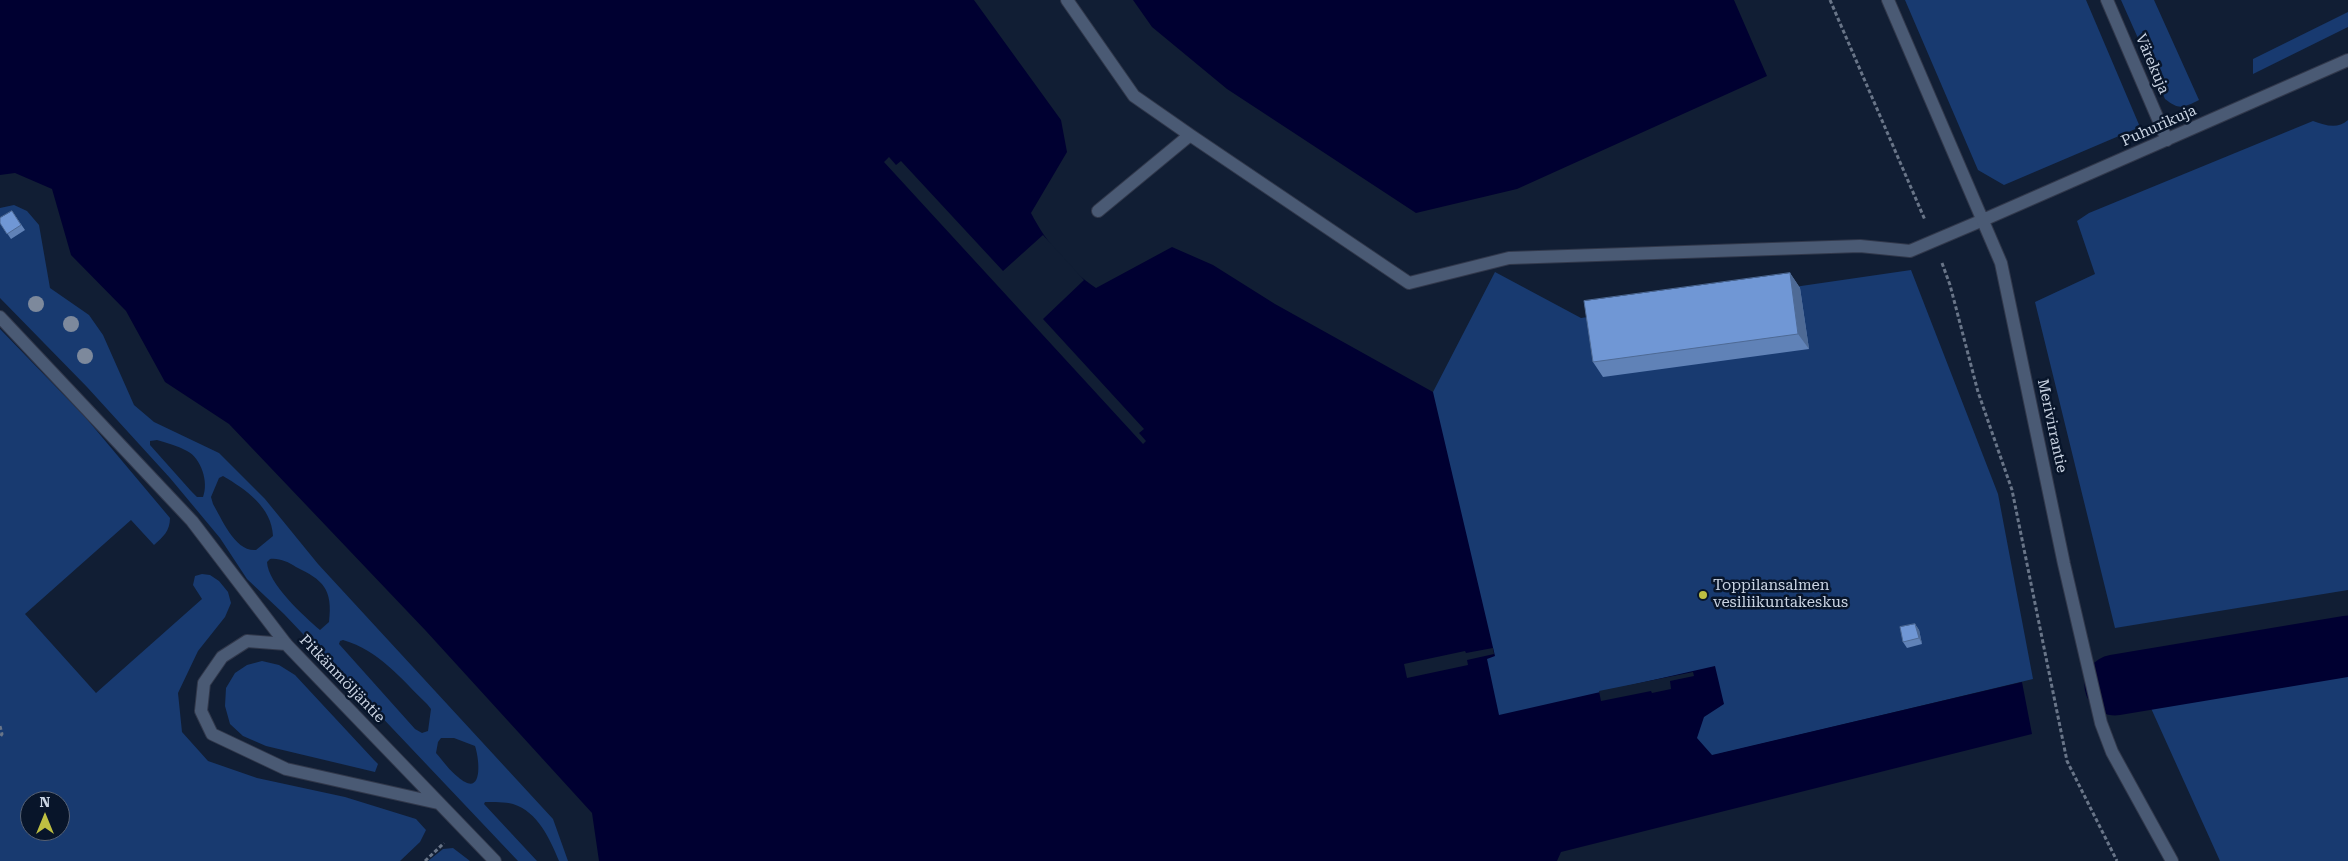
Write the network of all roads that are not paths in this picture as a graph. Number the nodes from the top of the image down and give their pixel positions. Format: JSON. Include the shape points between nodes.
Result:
{"nodes":[{"id":1,"x":1067,"y":0,"type":"edge"},
{"id":2,"x":1888,"y":0,"type":"edge"},
{"id":3,"x":2107,"y":0,"type":"edge"},
{"id":4,"x":2348,"y":60,"type":"edge"},
{"id":5,"x":1190,"y":134,"type":"junction"},
{"id":6,"x":2167,"y":140,"type":"junction"},
{"id":7,"x":1098,"y":212,"type":"dead end"},
{"id":8,"x":1983,"y":220,"type":"junction"},
{"id":9,"x":0,"y":317,"type":"edge"},
{"id":10,"x":286,"y":644,"type":"junction"},
{"id":11,"x":438,"y":803,"type":"junction"},
{"id":12,"x":495,"y":861,"type":"edge"},
{"id":13,"x":2172,"y":861,"type":"edge"}],
"edges":[{"from":1,"to":5,"type":"street","name":"Puhurikuja","via":[[1134,96]]},
{"from":2,"to":8,"type":"street","name":"Merivirrantie"},
{"from":3,"to":6,"type":"street","name":"Värekuja"},
{"from":4,"to":6,"type":"street","name":"Puhurikuja"},
{"from":5,"to":7,"type":"street"},
{"from":5,"to":8,"type":"street","name":"Puhurikuja","via":[[1409,283],[1509,258],[1860,246],[1910,251]]},
{"from":6,"to":8,"type":"street","name":"Puhurikuja"},
{"from":8,"to":13,"type":"street","name":"Merivirrantie","via":[[2001,263],[2101,723],[2112,752]]},
{"from":9,"to":10,"type":"street","via":[[192,521]]},
{"from":10,"to":11,"type":"street","name":"Pitkänmöljäntie"},
{"from":10,"to":11,"type":"street","name":"Pitkänmöljäntie","via":[[247,641],[222,658],[204,683],[201,711],[212,734],[286,769]]},
{"from":11,"to":12,"type":"street","name":"Pitkänmöljäntie"}]}
